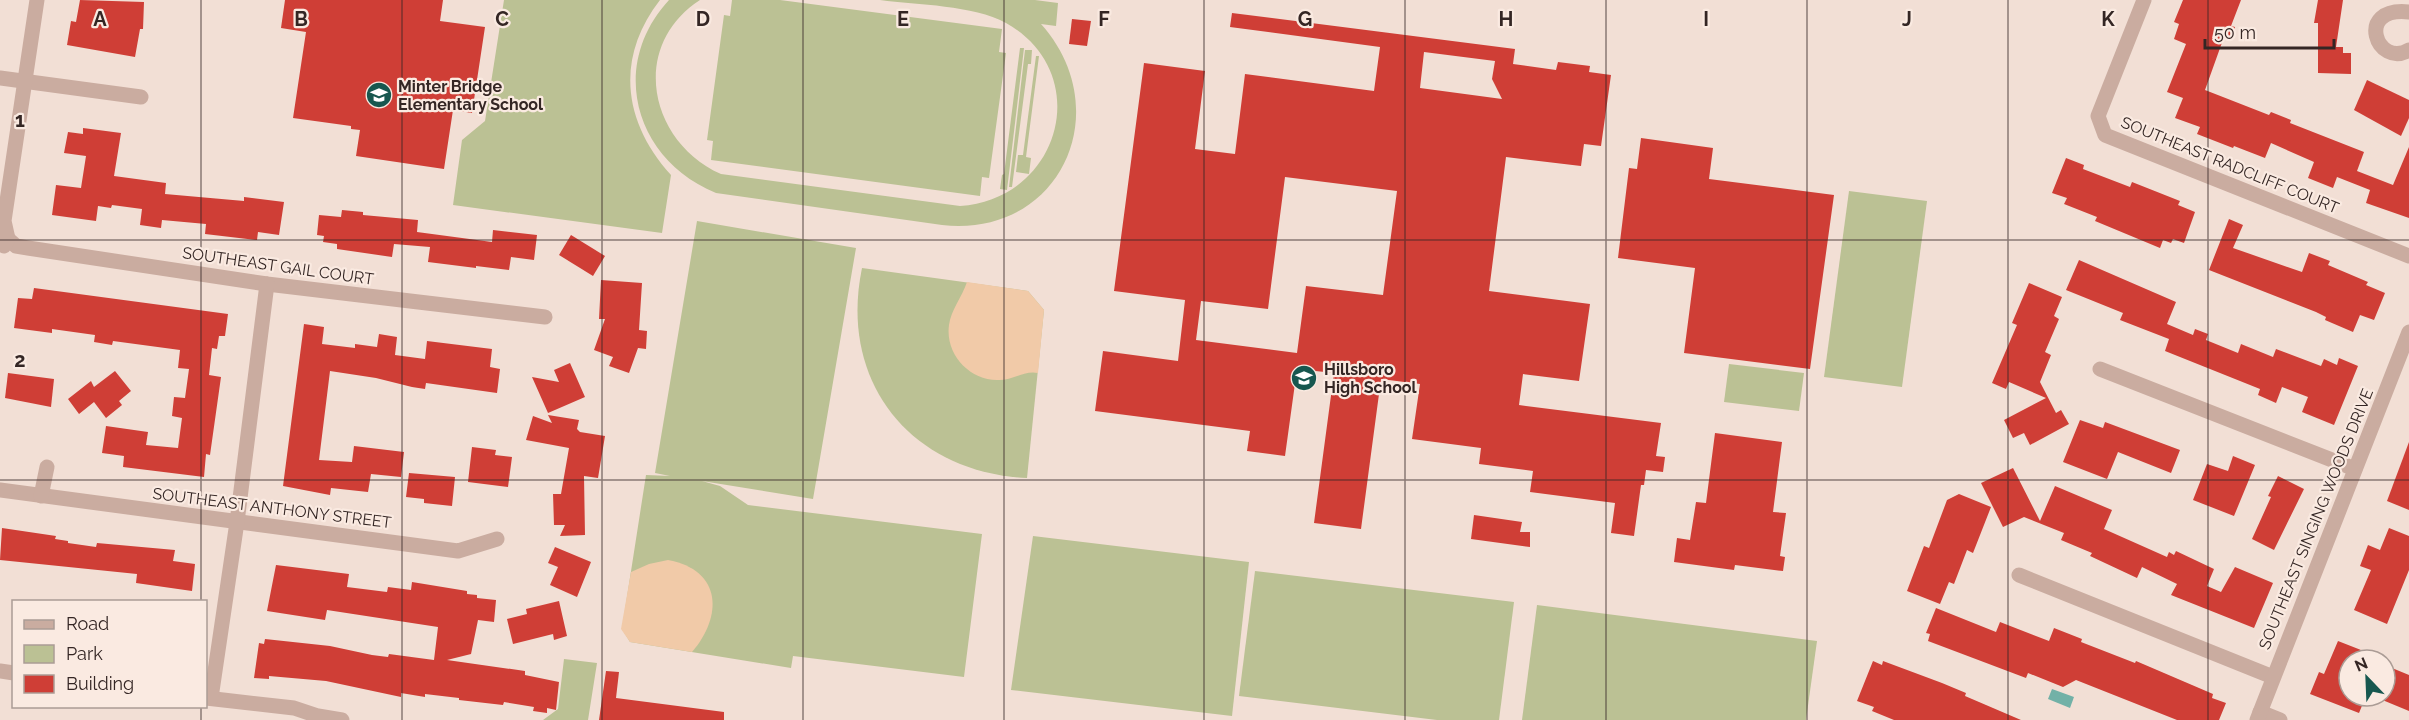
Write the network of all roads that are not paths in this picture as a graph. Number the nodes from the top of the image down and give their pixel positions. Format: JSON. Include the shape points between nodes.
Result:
{"nodes":[{"id":1,"x":37,"y":0,"type":"edge"},
{"id":2,"x":2144,"y":0,"type":"edge"},
{"id":3,"x":2409,"y":12,"type":"edge"},
{"id":4,"x":2409,"y":50,"type":"edge"},
{"id":5,"x":0,"y":78,"type":"edge"},
{"id":6,"x":24,"y":81,"type":"junction"},
{"id":7,"x":141,"y":97,"type":"dead end"},
{"id":8,"x":2409,"y":256,"type":"edge"},
{"id":9,"x":267,"y":284,"type":"junction"},
{"id":10,"x":545,"y":317,"type":"dead end"},
{"id":11,"x":2409,"y":332,"type":"edge"},
{"id":12,"x":2100,"y":369,"type":"dead end"},
{"id":13,"x":47,"y":467,"type":"dead end"},
{"id":14,"x":2355,"y":469,"type":"junction"},
{"id":15,"x":0,"y":490,"type":"edge"},
{"id":16,"x":41,"y":496,"type":"junction"},
{"id":17,"x":237,"y":522,"type":"junction"},
{"id":18,"x":497,"y":539,"type":"dead end"},
{"id":19,"x":2019,"y":575,"type":"dead end"},
{"id":20,"x":2273,"y":677,"type":"junction"},
{"id":21,"x":208,"y":698,"type":"edge"},
{"id":22,"x":2258,"y":716,"type":"edge"},
{"id":23,"x":317,"y":718,"type":"edge"},
{"id":24,"x":342,"y":720,"type":"edge"},
{"id":25,"x":2280,"y":720,"type":"edge"}],
"edges":[{"from":1,"to":6,"type":"street"},
{"from":2,"to":8,"type":"street","name":"SOUTHEAST RADCLIFF COURT","via":[[2098,116],[2105,135]]},
{"from":3,"to":4,"type":"street","via":[[2385,15],[2376,24],[2375,35],[2391,53]]},
{"from":5,"to":6,"type":"street"},
{"from":6,"to":7,"type":"street"},
{"from":6,"to":9,"type":"street","name":"SOUTHEAST GAIL COURT","via":[[4,221],[6,242]]},
{"from":9,"to":10,"type":"street","name":"SOUTHEAST GAIL COURT"},
{"from":9,"to":17,"type":"street"},
{"from":11,"to":14,"type":"street","name":"SOUTHEAST SINGING WOODS DRIVE"},
{"from":12,"to":14,"type":"street"},
{"from":13,"to":16,"type":"street"},
{"from":14,"to":20,"type":"street","name":"SOUTHEAST SINGING WOODS DRIVE"},
{"from":15,"to":16,"type":"street","name":"SOUTHEAST ANTHONY STREET"},
{"from":16,"to":17,"type":"street","name":"SOUTHEAST ANTHONY STREET"},
{"from":17,"to":18,"type":"street","name":"SOUTHEAST ANTHONY STREET","via":[[458,550]]},
{"from":17,"to":21,"type":"street"},
{"from":19,"to":20,"type":"street"},
{"from":20,"to":22,"type":"street","name":"SOUTHEAST SINGING WOODS DRIVE"},
{"from":21,"to":23,"type":"street","via":[[294,708]]},
{"from":22,"to":25,"type":"street"},
{"from":23,"to":24,"type":"street"}]}
